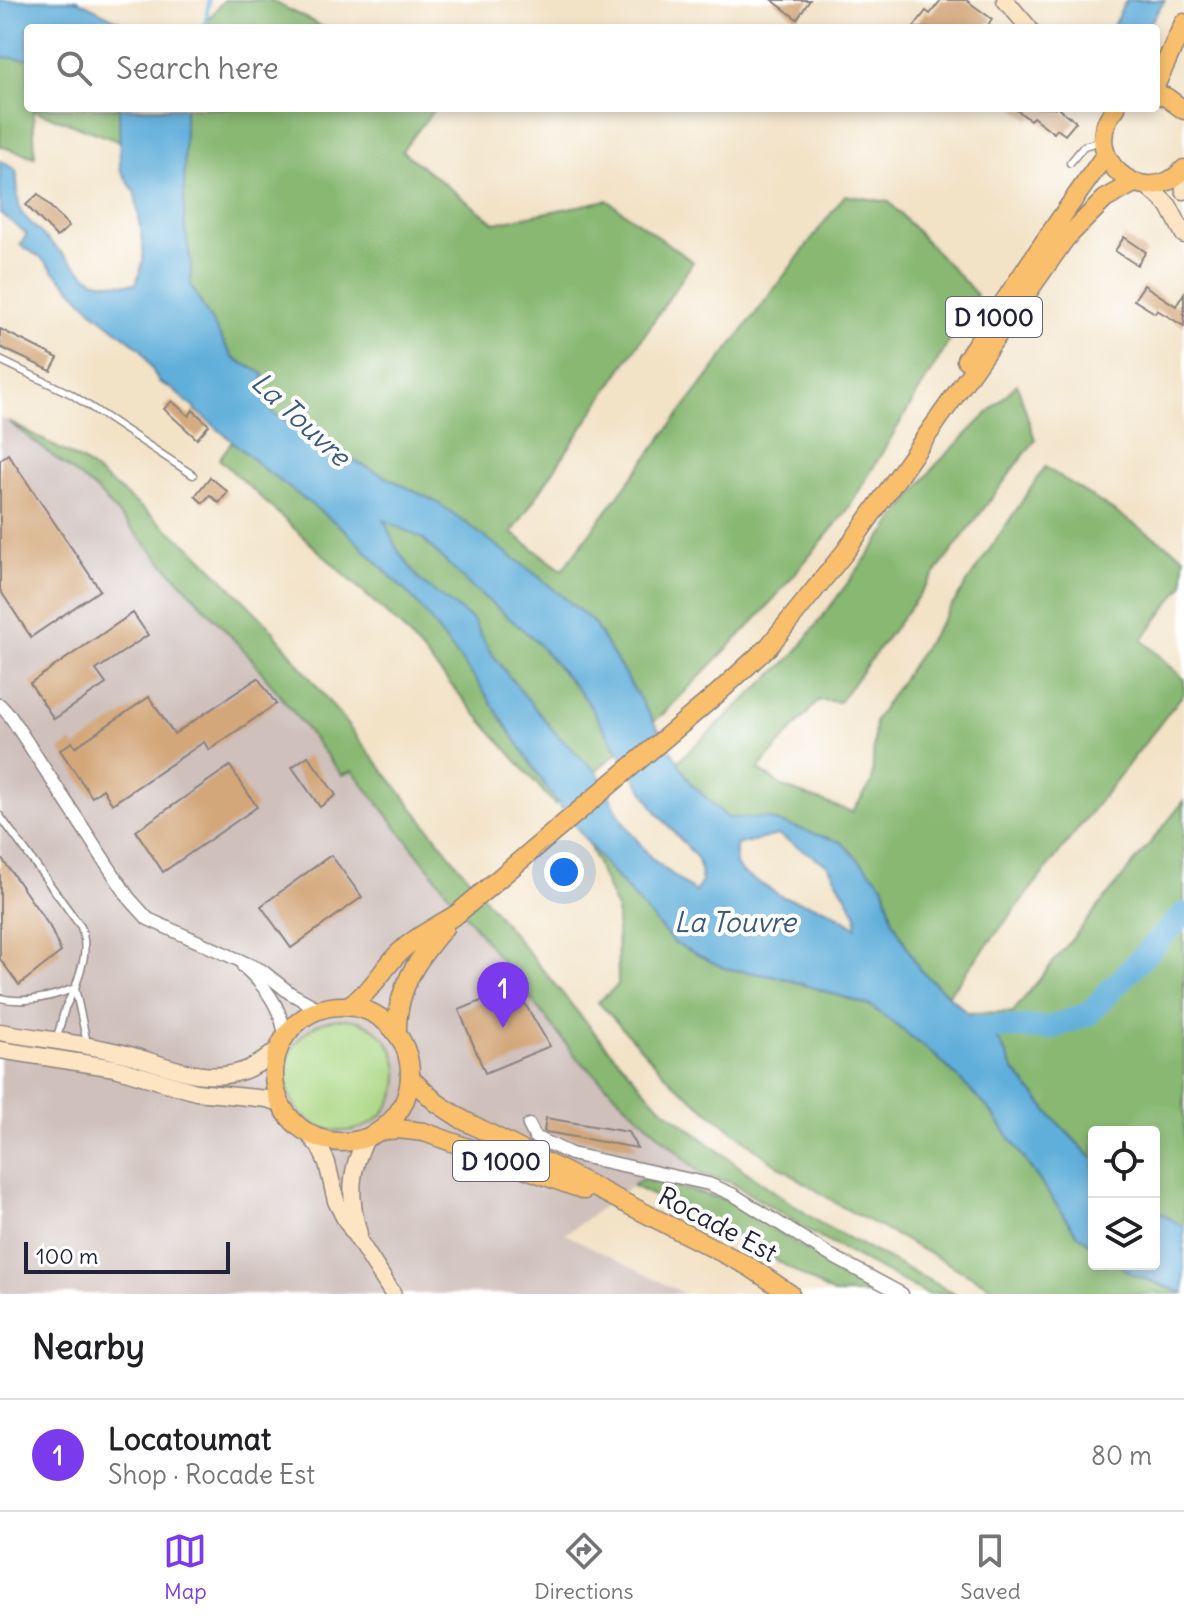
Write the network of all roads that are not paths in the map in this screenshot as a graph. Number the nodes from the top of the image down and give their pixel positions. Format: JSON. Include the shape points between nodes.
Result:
{"nodes":[{"id":1,"x":1005,"y":0,"type":"edge"},
{"id":2,"x":1184,"y":23,"type":"edge"},
{"id":3,"x":1026,"y":24,"type":"edge"},
{"id":4,"x":1160,"y":75,"type":"edge"},
{"id":5,"x":1160,"y":95,"type":"edge"},
{"id":6,"x":1184,"y":110,"type":"edge"},
{"id":7,"x":1107,"y":127,"type":"edge"},
{"id":8,"x":1070,"y":163,"type":"dead end"},
{"id":9,"x":1183,"y":178,"type":"edge"},
{"id":10,"x":1140,"y":184,"type":"junction"},
{"id":11,"x":1184,"y":235,"type":"edge"},
{"id":12,"x":0,"y":360,"type":"edge"},
{"id":13,"x":193,"y":475,"type":"dead end"},
{"id":14,"x":891,"y":485,"type":"junction"},
{"id":15,"x":0,"y":705,"type":"edge"},
{"id":16,"x":0,"y":816,"type":"edge"},
{"id":17,"x":457,"y":914,"type":"junction"},
{"id":18,"x":238,"y":961,"type":"junction"},
{"id":19,"x":75,"y":988,"type":"junction"},
{"id":20,"x":0,"y":998,"type":"edge"},
{"id":21,"x":348,"y":1006,"type":"junction"},
{"id":22,"x":321,"y":1010,"type":"junction"},
{"id":23,"x":0,"y":1032,"type":"edge"},
{"id":24,"x":397,"y":1034,"type":"junction"},
{"id":25,"x":56,"y":1040,"type":"junction"},
{"id":26,"x":282,"y":1043,"type":"junction"},
{"id":27,"x":88,"y":1046,"type":"junction"},
{"id":28,"x":0,"y":1050,"type":"edge"},
{"id":29,"x":410,"y":1078,"type":"junction"},
{"id":30,"x":281,"y":1103,"type":"junction"},
{"id":31,"x":529,"y":1125,"type":"dead end"},
{"id":32,"x":307,"y":1132,"type":"junction"},
{"id":33,"x":373,"y":1135,"type":"junction"},
{"id":34,"x":621,"y":1202,"type":"junction"},
{"id":35,"x":362,"y":1242,"type":"junction"},
{"id":36,"x":393,"y":1294,"type":"edge"},
{"id":37,"x":790,"y":1294,"type":"edge"},
{"id":38,"x":902,"y":1294,"type":"edge"}],
"edges":[{"from":1,"to":3,"type":"main road"},
{"from":2,"to":4,"type":"main road"},
{"from":5,"to":6,"type":"main road"},
{"from":7,"to":8,"type":"lane"},
{"from":7,"to":10,"type":"main road","via":[[1122,177]]},
{"from":7,"to":14,"type":"main road","number":"D 1000","via":[[1090,180],[1053,225]]},
{"from":9,"to":10,"type":"main road"},
{"from":10,"to":11,"type":"main road","via":[[1169,206]]},
{"from":10,"to":14,"type":"main road","number":"D 1000","via":[[1105,199],[1065,239]]},
{"from":12,"to":13,"type":"lane","via":[[71,394]]},
{"from":14,"to":17,"type":"main road","number":"D 1000","via":[[769,646]]},
{"from":15,"to":18,"type":"street","via":[[148,919]]},
{"from":16,"to":19,"type":"lane","via":[[81,927],[86,956]]},
{"from":17,"to":21,"type":"main road","number":"D 1000","via":[[395,956],[369,992]]},
{"from":17,"to":24,"type":"main road","number":"D 1000","via":[[418,959],[402,994]]},
{"from":18,"to":22,"type":"street"},
{"from":18,"to":26,"type":"street","via":[[277,1006],[284,1024]]},
{"from":19,"to":20,"type":"lane","via":[[13,1001]]},
{"from":19,"to":25,"type":"lane"},
{"from":19,"to":27,"type":"lane"},
{"from":21,"to":22,"type":"main road"},
{"from":21,"to":24,"type":"main road","via":[[375,1015]]},
{"from":22,"to":26,"type":"main road","via":[[300,1020]]},
{"from":23,"to":25,"type":"main road"},
{"from":24,"to":29,"type":"main road"},
{"from":25,"to":27,"type":"main road"},
{"from":26,"to":27,"type":"main road","via":[[256,1066],[223,1075]]},
{"from":26,"to":30,"type":"main road","via":[[274,1066]]},
{"from":28,"to":30,"type":"main road","via":[[115,1068],[196,1092]]},
{"from":29,"to":33,"type":"main road","via":[[401,1108]]},
{"from":29,"to":34,"type":"main road","name":"Rocade Est","number":"D 1000","via":[[463,1120]]},
{"from":30,"to":32,"type":"main road"},
{"from":31,"to":38,"type":"street","via":[[535,1137],[571,1154],[709,1184],[734,1195]]},
{"from":32,"to":33,"type":"main road","via":[[344,1143]]},
{"from":32,"to":35,"type":"main road","via":[[331,1172],[336,1201]]},
{"from":33,"to":34,"type":"main road","name":"Rocade Est","number":"D 1000","via":[[398,1129],[424,1132]]},
{"from":33,"to":35,"type":"main road","via":[[355,1164],[351,1187]]},
{"from":34,"to":37,"type":"main road","name":"Rocade Est","number":"D 1000","via":[[750,1267]]},
{"from":35,"to":36,"type":"main road"}]}
